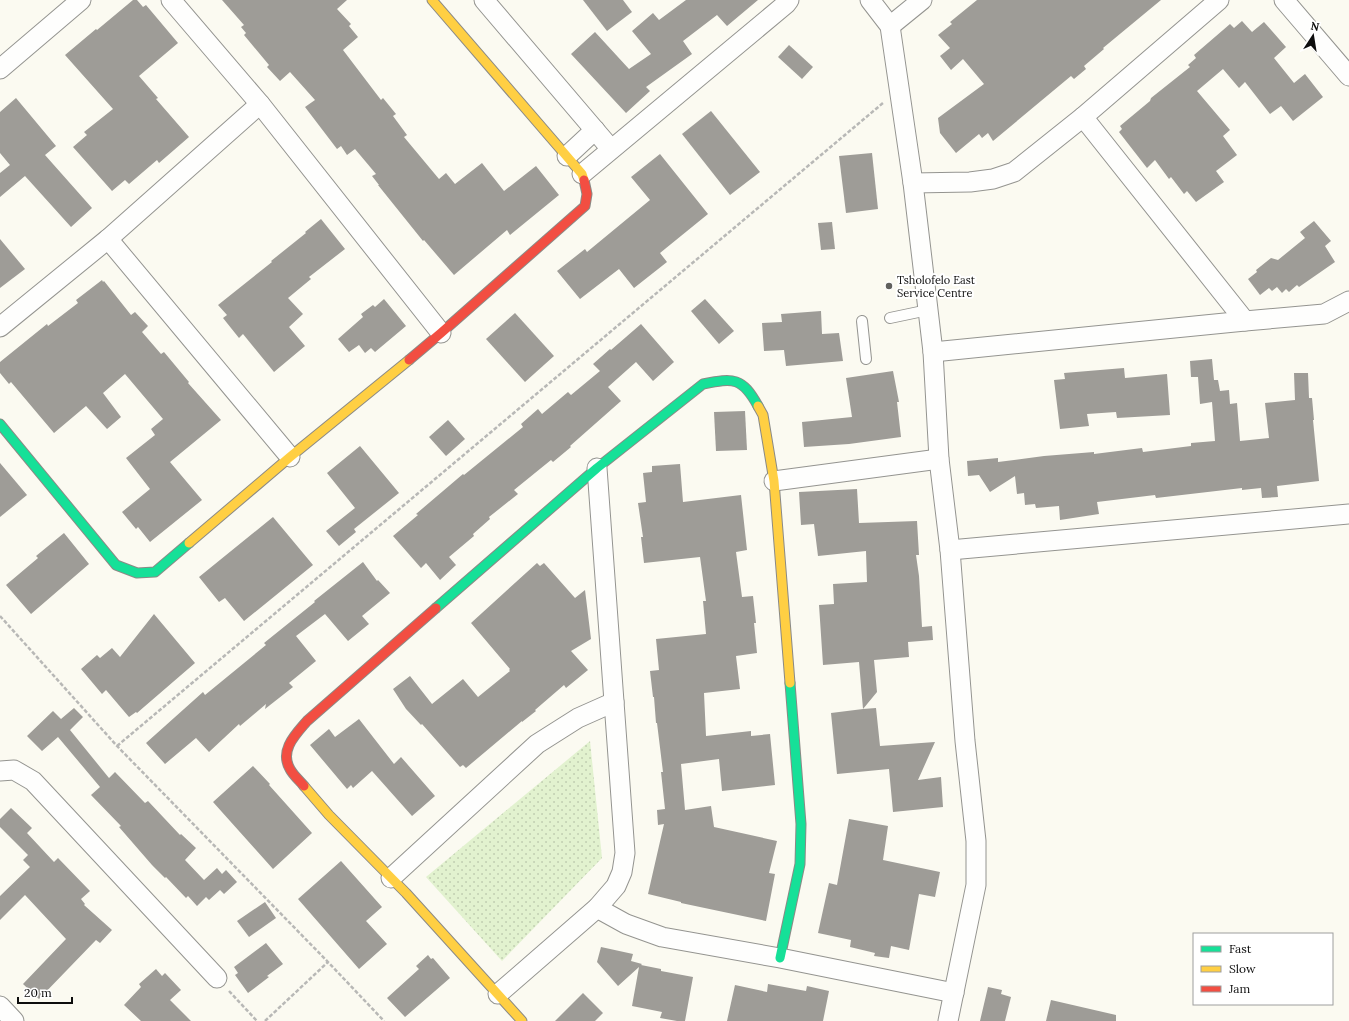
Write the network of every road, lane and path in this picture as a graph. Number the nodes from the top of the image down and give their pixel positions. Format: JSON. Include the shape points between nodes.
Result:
{"nodes":[{"id":1,"x":81,"y":0,"type":"edge"},
{"id":2,"x":171,"y":0,"type":"edge"},
{"id":3,"x":432,"y":0,"type":"edge"},
{"id":4,"x":484,"y":0,"type":"edge"},
{"id":5,"x":789,"y":0,"type":"edge"},
{"id":6,"x":870,"y":0,"type":"edge"},
{"id":7,"x":922,"y":0,"type":"edge"},
{"id":8,"x":1219,"y":0,"type":"edge"},
{"id":9,"x":1284,"y":0,"type":"edge"},
{"id":10,"x":890,"y":26,"type":"junction"},
{"id":11,"x":0,"y":69,"type":"edge"},
{"id":12,"x":1349,"y":76,"type":"edge"},
{"id":13,"x":899,"y":89,"type":"junction"},
{"id":14,"x":260,"y":104,"type":"junction"},
{"id":15,"x":1083,"y":117,"type":"junction"},
{"id":16,"x":595,"y":130,"type":"junction"},
{"id":17,"x":611,"y":149,"type":"junction"},
{"id":18,"x":567,"y":156,"type":"junction"},
{"id":19,"x":582,"y":174,"type":"junction"},
{"id":20,"x":913,"y":183,"type":"junction"},
{"id":21,"x":108,"y":239,"type":"junction"},
{"id":22,"x":1349,"y":301,"type":"edge"},
{"id":23,"x":928,"y":310,"type":"junction"},
{"id":24,"x":890,"y":318,"type":"dead end"},
{"id":25,"x":1246,"y":320,"type":"junction"},
{"id":26,"x":862,"y":321,"type":"dead end"},
{"id":27,"x":0,"y":327,"type":"edge"},
{"id":28,"x":442,"y":333,"type":"junction"},
{"id":29,"x":933,"y":352,"type":"junction"},
{"id":30,"x":866,"y":359,"type":"dead end"},
{"id":31,"x":0,"y":424,"type":"edge"},
{"id":32,"x":290,"y":457,"type":"junction"},
{"id":33,"x":939,"y":459,"type":"junction"},
{"id":34,"x":597,"y":468,"type":"junction"},
{"id":35,"x":774,"y":481,"type":"junction"},
{"id":36,"x":1349,"y":514,"type":"edge"},
{"id":37,"x":950,"y":550,"type":"junction"},
{"id":38,"x":0,"y":616,"type":"edge"},
{"id":39,"x":614,"y":702,"type":"junction"},
{"id":40,"x":117,"y":746,"type":"junction"},
{"id":41,"x":0,"y":771,"type":"edge"},
{"id":42,"x":391,"y":878,"type":"junction"},
{"id":43,"x":597,"y":908,"type":"junction"},
{"id":44,"x":780,"y":958,"type":"junction"},
{"id":45,"x":328,"y":962,"type":"junction"},
{"id":46,"x":217,"y":978,"type":"joint"},
{"id":47,"x":954,"y":993,"type":"junction"},
{"id":48,"x":498,"y":994,"type":"junction"},
{"id":49,"x":0,"y":1006,"type":"edge"},
{"id":50,"x":14,"y":1021,"type":"edge"},
{"id":51,"x":257,"y":1021,"type":"edge"},
{"id":52,"x":266,"y":1021,"type":"edge"},
{"id":53,"x":384,"y":1021,"type":"edge"},
{"id":54,"x":522,"y":1021,"type":"edge"},
{"id":55,"x":948,"y":1021,"type":"edge"}],
"edges":[{"from":1,"to":11,"type":"street"},
{"from":2,"to":14,"type":"street"},
{"from":3,"to":18,"type":"street"},
{"from":4,"to":16,"type":"street"},
{"from":5,"to":17,"type":"street"},
{"from":6,"to":10,"type":"street"},
{"from":7,"to":10,"type":"street"},
{"from":8,"to":15,"type":"street"},
{"from":9,"to":12,"type":"street"},
{"from":10,"to":13,"type":"street"},
{"from":13,"to":20,"type":"street"},
{"from":13,"to":40,"type":"path"},
{"from":14,"to":21,"type":"street"},
{"from":14,"to":28,"type":"street"},
{"from":15,"to":20,"type":"street","via":[[1014,172],[970,182]]},
{"from":15,"to":25,"type":"street"},
{"from":16,"to":17,"type":"street"},
{"from":16,"to":18,"type":"street"},
{"from":17,"to":19,"type":"street"},
{"from":18,"to":19,"type":"street"},
{"from":19,"to":28,"type":"street","via":[[588,194],[585,206]]},
{"from":20,"to":23,"type":"street"},
{"from":21,"to":27,"type":"street"},
{"from":21,"to":32,"type":"street"},
{"from":22,"to":25,"type":"street","via":[[1324,314]]},
{"from":23,"to":24,"type":"lane"},
{"from":23,"to":29,"type":"street"},
{"from":25,"to":29,"type":"street"},
{"from":26,"to":30,"type":"lane"},
{"from":28,"to":32,"type":"street"},
{"from":29,"to":33,"type":"street"},
{"from":31,"to":32,"type":"street","via":[[116,565],[137,573],[155,572]]},
{"from":33,"to":35,"type":"street"},
{"from":33,"to":37,"type":"street"},
{"from":34,"to":35,"type":"street","via":[[703,384],[723,380],[738,382],[750,392],[763,415]]},
{"from":34,"to":39,"type":"street"},
{"from":34,"to":42,"type":"street","via":[[307,721],[290,741],[286,754],[289,768]]},
{"from":35,"to":44,"type":"street","via":[[801,824],[800,864]]},
{"from":36,"to":37,"type":"street"},
{"from":37,"to":47,"type":"street","via":[[965,741],[976,841],[976,885]]},
{"from":38,"to":40,"type":"path"},
{"from":39,"to":42,"type":"street","via":[[578,718],[537,744]]},
{"from":39,"to":43,"type":"street","via":[[626,853],[616,886]]},
{"from":40,"to":45,"type":"path"},
{"from":41,"to":46,"type":"street","via":[[14,770],[33,781]]},
{"from":42,"to":48,"type":"street"},
{"from":43,"to":44,"type":"street","via":[[626,924],[662,937]]},
{"from":43,"to":48,"type":"street"},
{"from":44,"to":47,"type":"street"},
{"from":45,"to":52,"type":"path"},
{"from":45,"to":53,"type":"path"},
{"from":46,"to":51,"type":"path"},
{"from":47,"to":55,"type":"street"},
{"from":48,"to":54,"type":"street"},
{"from":49,"to":50,"type":"street"}]}
